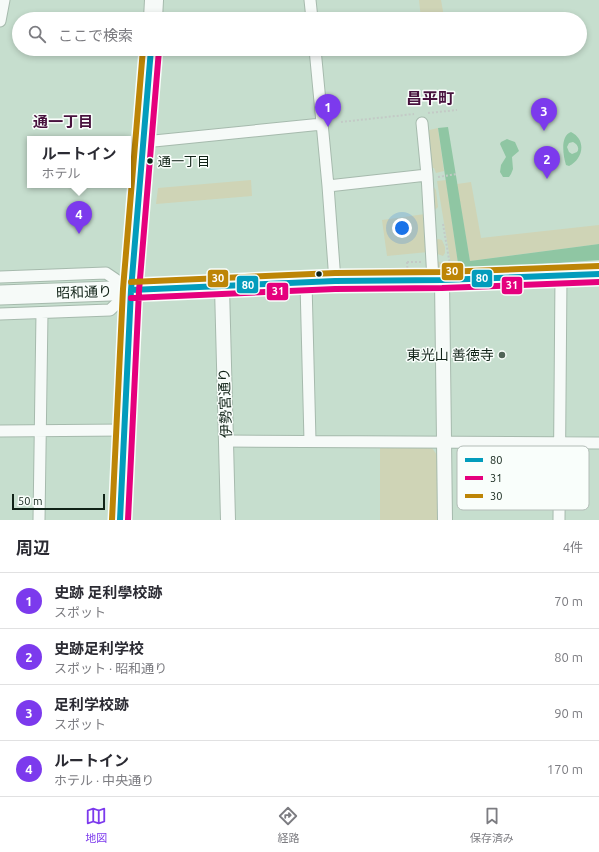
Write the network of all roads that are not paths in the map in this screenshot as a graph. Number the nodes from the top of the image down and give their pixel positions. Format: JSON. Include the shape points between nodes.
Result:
{"nodes":[{"id":1,"x":4,"y":0,"type":"edge"},
{"id":2,"x":154,"y":0,"type":"edge"},
{"id":3,"x":310,"y":0,"type":"edge"},
{"id":4,"x":153,"y":12,"type":"edge"},
{"id":5,"x":311,"y":12,"type":"edge"},
{"id":6,"x":0,"y":21,"type":"edge"},
{"id":7,"x":150,"y":56,"type":"edge"},
{"id":8,"x":315,"y":56,"type":"edge"},
{"id":9,"x":422,"y":117,"type":"road end"},
{"id":10,"x":322,"y":124,"type":"junction"},
{"id":11,"x":144,"y":142,"type":"junction"},
{"id":12,"x":427,"y":175,"type":"junction"},
{"id":13,"x":328,"y":186,"type":"junction"},
{"id":14,"x":599,"y":274,"type":"edge"},
{"id":15,"x":561,"y":276,"type":"junction"},
{"id":16,"x":0,"y":277,"type":"edge"},
{"id":17,"x":437,"y":280,"type":"junction"},
{"id":18,"x":335,"y":282,"type":"junction"},
{"id":19,"x":306,"y":283,"type":"junction"},
{"id":20,"x":222,"y":287,"type":"junction"},
{"id":21,"x":131,"y":290,"type":"junction"},
{"id":22,"x":0,"y":295,"type":"edge"},
{"id":23,"x":42,"y":313,"type":"junction"},
{"id":24,"x":0,"y":314,"type":"edge"},
{"id":25,"x":125,"y":430,"type":"junction"},
{"id":26,"x":0,"y":431,"type":"edge"},
{"id":27,"x":40,"y":431,"type":"junction"},
{"id":28,"x":226,"y":441,"type":"junction"},
{"id":29,"x":310,"y":441,"type":"junction"},
{"id":30,"x":444,"y":442,"type":"junction"},
{"id":31,"x":559,"y":443,"type":"junction"},
{"id":32,"x":599,"y":443,"type":"edge"},
{"id":33,"x":39,"y":520,"type":"edge"},
{"id":34,"x":120,"y":520,"type":"edge"},
{"id":35,"x":228,"y":520,"type":"edge"},
{"id":36,"x":445,"y":520,"type":"edge"}],
"edges":[{"from":1,"to":6,"type":"street"},
{"from":2,"to":4,"type":"main road"},
{"from":3,"to":5,"type":"street"},
{"from":7,"to":11,"type":"main road"},
{"from":8,"to":10,"type":"street"},
{"from":9,"to":12,"type":"street"},
{"from":10,"to":11,"type":"street"},
{"from":10,"to":13,"type":"street"},
{"from":11,"to":21,"type":"main road"},
{"from":12,"to":13,"type":"street"},
{"from":12,"to":17,"type":"street"},
{"from":13,"to":18,"type":"street"},
{"from":14,"to":15,"type":"highway","name":"昭和通り"},
{"from":15,"to":17,"type":"highway","name":"昭和通り"},
{"from":15,"to":31,"type":"street"},
{"from":16,"to":21,"type":"street","via":[[106,273]]},
{"from":17,"to":18,"type":"highway","name":"昭和通り"},
{"from":17,"to":30,"type":"street"},
{"from":18,"to":19,"type":"highway","name":"昭和通り"},
{"from":19,"to":20,"type":"highway","name":"昭和通り"},
{"from":19,"to":29,"type":"street"},
{"from":20,"to":21,"type":"highway","name":"昭和通り"},
{"from":20,"to":28,"type":"street","name":"伊勢宮通り"},
{"from":21,"to":22,"type":"highway","name":"昭和通り"},
{"from":21,"to":23,"type":"street","via":[[110,310]]},
{"from":21,"to":25,"type":"main road"},
{"from":23,"to":24,"type":"street"},
{"from":23,"to":27,"type":"street"},
{"from":25,"to":27,"type":"street"},
{"from":25,"to":34,"type":"main road"},
{"from":26,"to":27,"type":"street"},
{"from":27,"to":33,"type":"street"},
{"from":28,"to":29,"type":"street"},
{"from":28,"to":35,"type":"street","name":"伊勢宮通り"},
{"from":29,"to":30,"type":"street"},
{"from":30,"to":31,"type":"street"},
{"from":30,"to":36,"type":"street"},
{"from":31,"to":32,"type":"street"}]}
